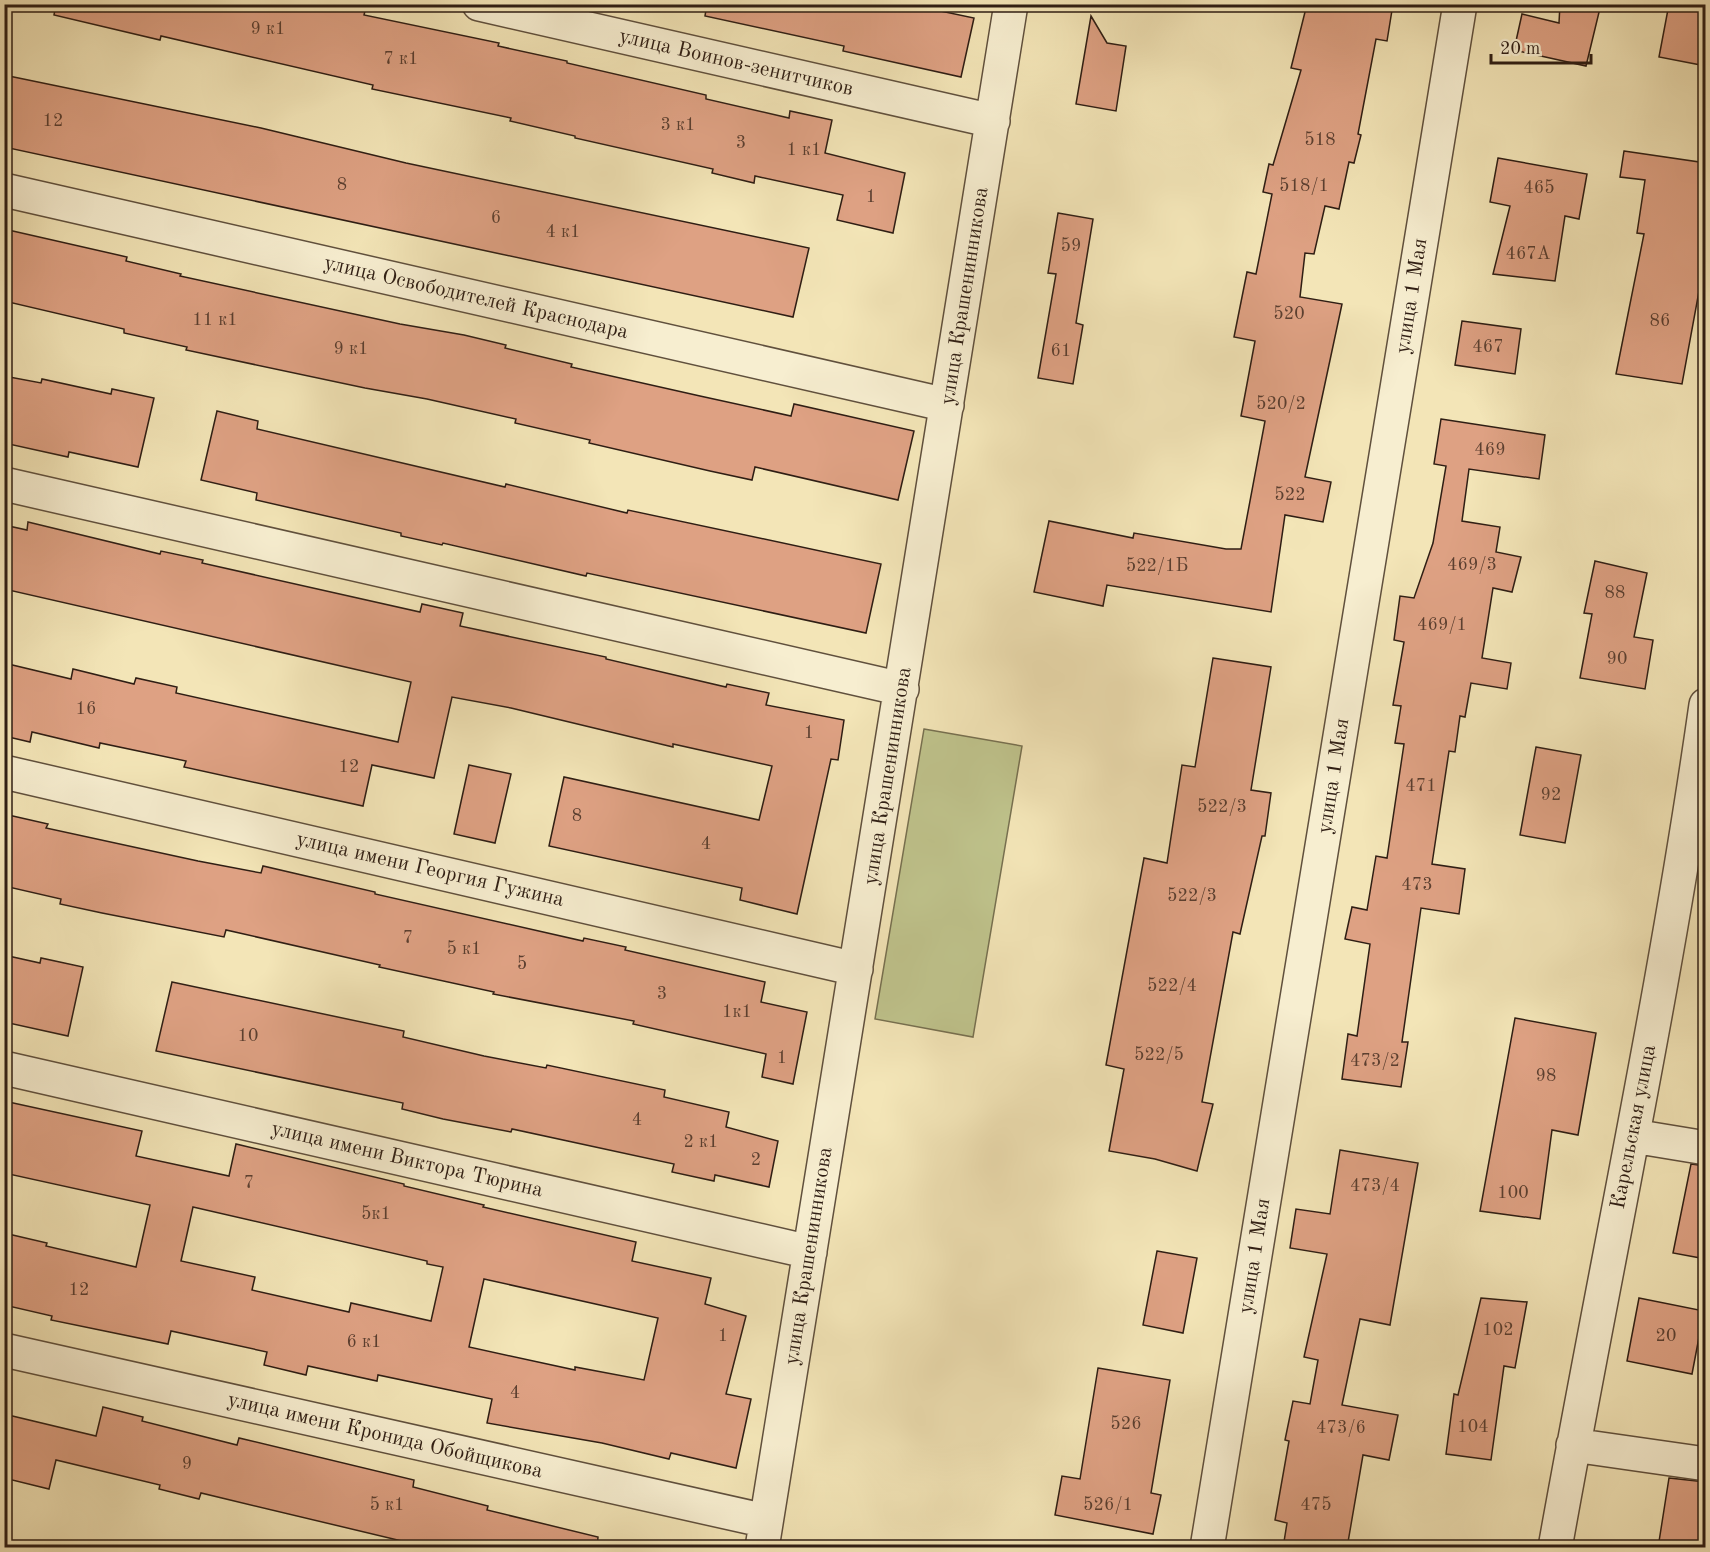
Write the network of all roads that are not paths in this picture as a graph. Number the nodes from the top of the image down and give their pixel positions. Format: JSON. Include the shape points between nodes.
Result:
{"nodes":[{"id":1,"x":479,"y":4,"type":"edge"},
{"id":2,"x":1011,"y":4,"type":"edge"},
{"id":3,"x":1460,"y":4,"type":"edge"},
{"id":4,"x":993,"y":121,"type":"junction"},
{"id":5,"x":4,"y":190,"type":"edge"},
{"id":6,"x":947,"y":405,"type":"junction"},
{"id":7,"x":4,"y":484,"type":"edge"},
{"id":8,"x":902,"y":689,"type":"junction"},
{"id":9,"x":1706,"y":705,"type":"edge"},
{"id":10,"x":4,"y":772,"type":"edge"},
{"id":11,"x":1696,"y":839,"type":"edge"},
{"id":12,"x":856,"y":969,"type":"junction"},
{"id":13,"x":4,"y":1068,"type":"edge"},
{"id":14,"x":1633,"y":1136,"type":"junction"},
{"id":15,"x":1706,"y":1148,"type":"edge"},
{"id":16,"x":810,"y":1252,"type":"junction"},
{"id":17,"x":4,"y":1350,"type":"edge"},
{"id":18,"x":1573,"y":1444,"type":"junction"},
{"id":19,"x":1706,"y":1464,"type":"edge"},
{"id":20,"x":764,"y":1534,"type":"edge"},
{"id":21,"x":1207,"y":1548,"type":"edge"},
{"id":22,"x":1555,"y":1548,"type":"edge"}],
"edges":[{"from":1,"to":4,"type":"street","name":"улица Воинов-зенитчиков"},
{"from":2,"to":4,"type":"street","name":"улица Крашенинникова"},
{"from":3,"to":21,"type":"street","name":"улица 1 Мая"},
{"from":4,"to":6,"type":"street","name":"улица Крашенинникова"},
{"from":5,"to":6,"type":"street","name":"улица Освободителей Краснодара"},
{"from":6,"to":8,"type":"street","name":"улица Крашенинникова"},
{"from":7,"to":8,"type":"street"},
{"from":8,"to":12,"type":"street","name":"улица Крашенинникова"},
{"from":9,"to":11,"type":"street","name":"Карельская улица"},
{"from":10,"to":12,"type":"street","name":"улица имени Георгия Гужина"},
{"from":11,"to":14,"type":"street","name":"Карельская улица"},
{"from":12,"to":16,"type":"street","name":"улица Крашенинникова"},
{"from":13,"to":16,"type":"street","name":"улица имени Виктора Тюрина"},
{"from":14,"to":15,"type":"street"},
{"from":14,"to":18,"type":"street","name":"Карельская улица"},
{"from":16,"to":20,"type":"street","name":"улица Крашенинникова"},
{"from":17,"to":20,"type":"street","name":"улица имени Кронида Обойщикова"},
{"from":18,"to":19,"type":"street"},
{"from":18,"to":22,"type":"street","name":"Карельская улица"}]}
